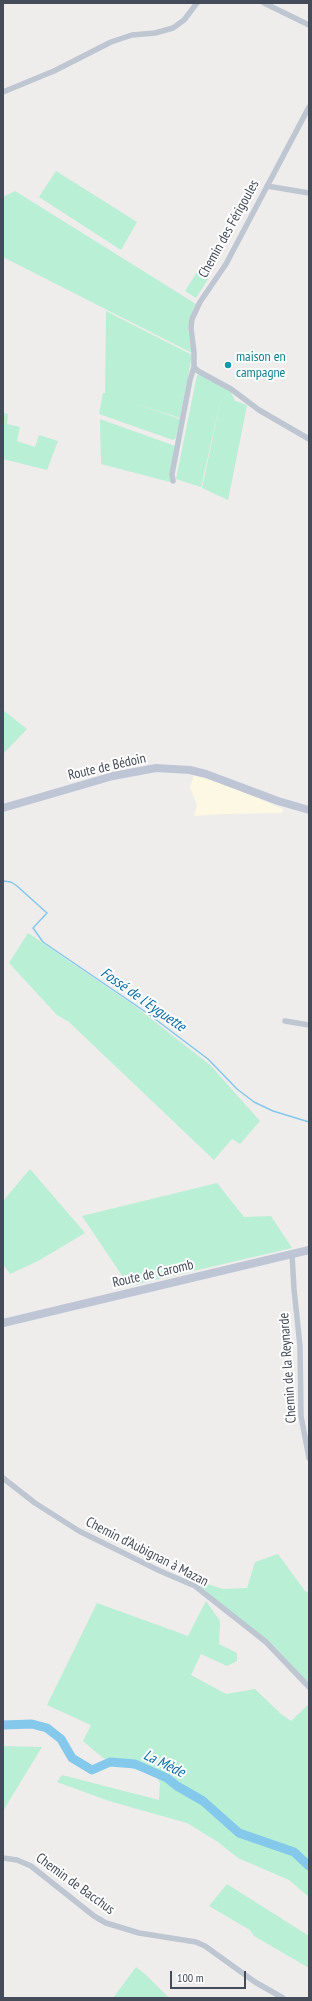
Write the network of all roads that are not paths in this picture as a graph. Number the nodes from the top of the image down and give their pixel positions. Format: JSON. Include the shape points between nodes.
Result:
{"nodes":[{"id":1,"x":197,"y":3,"type":"edge"},
{"id":2,"x":264,"y":3,"type":"edge"},
{"id":3,"x":309,"y":25,"type":"edge"},
{"id":4,"x":3,"y":92,"type":"edge"},
{"id":5,"x":309,"y":106,"type":"edge"},
{"id":6,"x":267,"y":186,"type":"junction"},
{"id":7,"x":309,"y":193,"type":"edge"},
{"id":8,"x":194,"y":367,"type":"junction"},
{"id":9,"x":309,"y":439,"type":"edge"},
{"id":10,"x":173,"y":481,"type":"dead end"},
{"id":11,"x":3,"y":808,"type":"edge"},
{"id":12,"x":309,"y":810,"type":"edge"},
{"id":13,"x":285,"y":1021,"type":"dead end"},
{"id":14,"x":309,"y":1025,"type":"edge"},
{"id":15,"x":309,"y":1250,"type":"edge"},
{"id":16,"x":292,"y":1254,"type":"junction"},
{"id":17,"x":3,"y":1323,"type":"edge"},
{"id":18,"x":309,"y":1458,"type":"edge"},
{"id":19,"x":3,"y":1478,"type":"edge"},
{"id":20,"x":309,"y":1687,"type":"edge"},
{"id":21,"x":3,"y":1858,"type":"edge"},
{"id":22,"x":284,"y":1998,"type":"edge"}],
"edges":[{"from":1,"to":4,"type":"street","via":[[184,20],[173,28],[156,33],[132,35],[111,42],[54,71]]},
{"from":2,"to":3,"type":"street"},
{"from":5,"to":6,"type":"street","name":"Chemin des Férigoules"},
{"from":6,"to":7,"type":"street"},
{"from":6,"to":8,"type":"street","name":"Chemin des Férigoules","via":[[226,264],[200,302],[192,319]]},
{"from":8,"to":9,"type":"street"},
{"from":8,"to":10,"type":"street","name":"Chemin des Férigoules","via":[[172,474]]},
{"from":11,"to":12,"type":"main road","name":"Route de Bédoin","via":[[113,776],[156,768],[190,770],[206,774],[278,802]]},
{"from":13,"to":14,"type":"street"},
{"from":15,"to":16,"type":"main road","name":"Route de Caromb"},
{"from":16,"to":17,"type":"main road","name":"Route de Caromb"},
{"from":16,"to":18,"type":"street","name":"Chemin de la Reynarde","via":[[300,1346],[301,1416]]},
{"from":19,"to":20,"type":"street","name":"Chemin d'Aubignan à Mazan","via":[[78,1531],[195,1586],[266,1642]]},
{"from":21,"to":22,"type":"street","name":"Chemin de Bacchus","via":[[31,1866],[106,1923],[139,1934],[196,1942],[255,1982]]}]}
